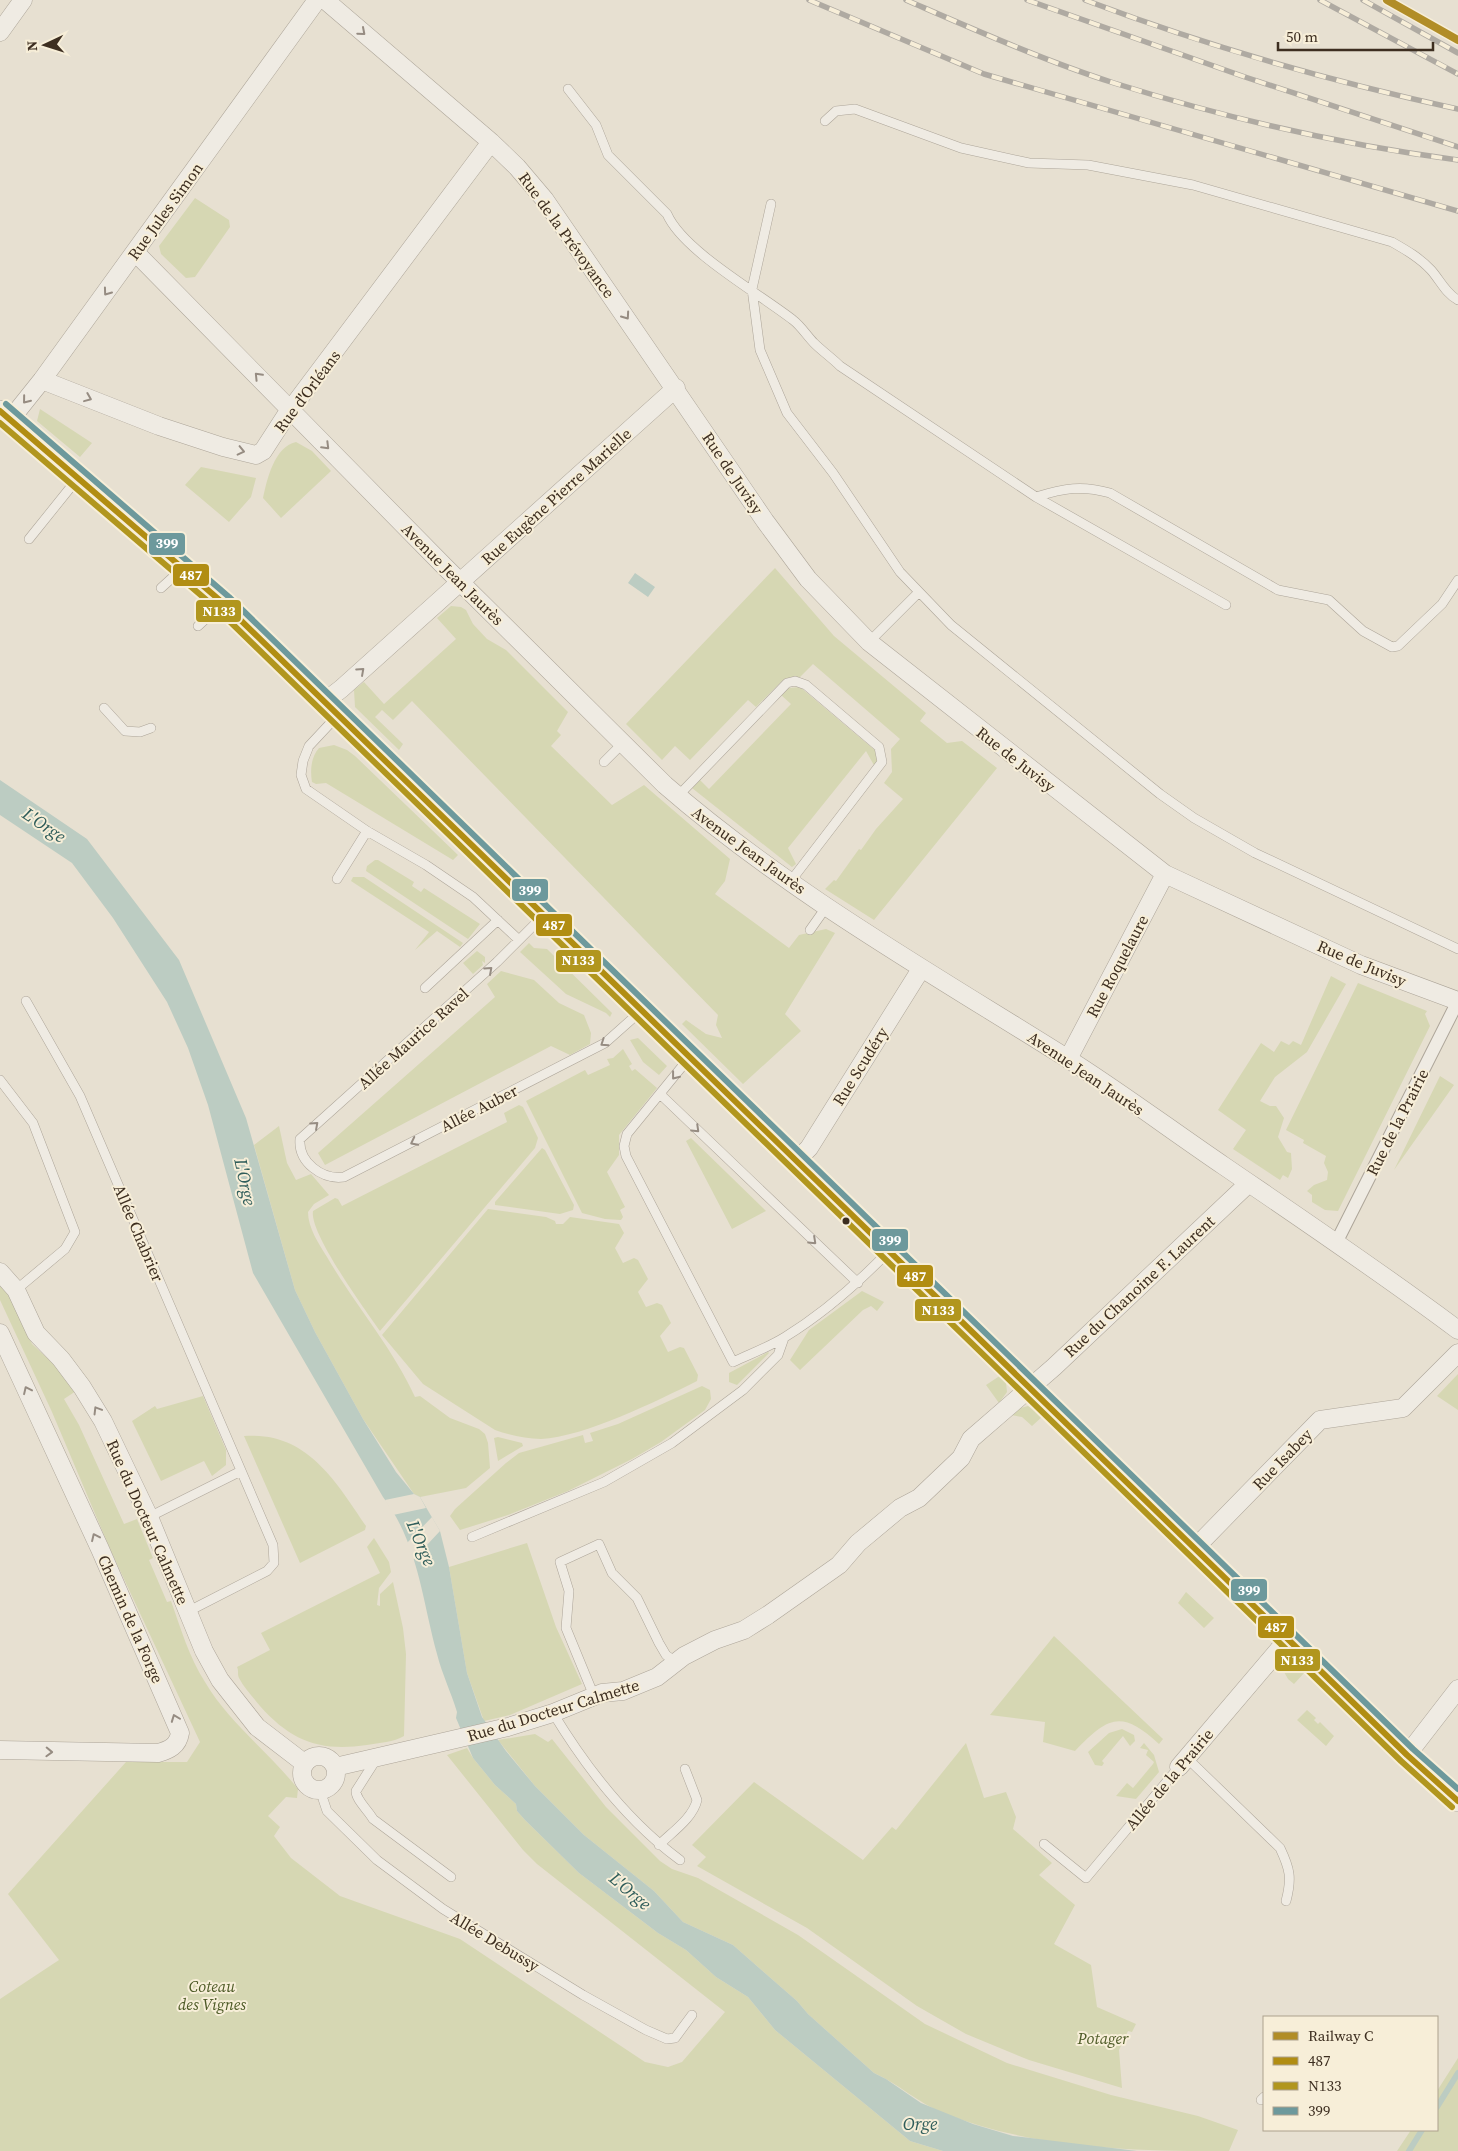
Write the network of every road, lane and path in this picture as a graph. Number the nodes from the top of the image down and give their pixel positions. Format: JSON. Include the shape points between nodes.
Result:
{"nodes":[{"id":1,"x":23,"y":0,"type":"edge"},
{"id":2,"x":317,"y":0,"type":"edge"},
{"id":3,"x":325,"y":0,"type":"edge"},
{"id":4,"x":0,"y":32,"type":"edge"},
{"id":5,"x":568,"y":89,"type":"dead end"},
{"id":6,"x":825,"y":121,"type":"dead end"},
{"id":7,"x":491,"y":142,"type":"junction"},
{"id":8,"x":771,"y":204,"type":"dead end"},
{"id":9,"x":135,"y":252,"type":"junction"},
{"id":10,"x":752,"y":289,"type":"junction"},
{"id":11,"x":1458,"y":300,"type":"edge"},
{"id":12,"x":42,"y":380,"type":"junction"},
{"id":13,"x":676,"y":388,"type":"junction"},
{"id":14,"x":292,"y":411,"type":"junction"},
{"id":15,"x":5,"y":415,"type":"edge"},
{"id":16,"x":78,"y":478,"type":"junction"},
{"id":17,"x":1036,"y":497,"type":"junction"},
{"id":18,"x":29,"y":539,"type":"dead end"},
{"id":19,"x":183,"y":568,"type":"junction"},
{"id":20,"x":1458,"y":580,"type":"edge"},
{"id":21,"x":460,"y":581,"type":"junction"},
{"id":22,"x":161,"y":588,"type":"dead end"},
{"id":23,"x":919,"y":592,"type":"junction"},
{"id":24,"x":223,"y":604,"type":"junction"},
{"id":25,"x":1226,"y":605,"type":"dead end"},
{"id":26,"x":198,"y":626,"type":"dead end"},
{"id":27,"x":869,"y":642,"type":"junction"},
{"id":28,"x":104,"y":708,"type":"dead end"},
{"id":29,"x":331,"y":709,"type":"junction"},
{"id":30,"x":152,"y":728,"type":"dead end"},
{"id":31,"x":623,"y":744,"type":"junction"},
{"id":32,"x":604,"y":762,"type":"dead end"},
{"id":33,"x":678,"y":796,"type":"junction"},
{"id":34,"x":367,"y":831,"type":"junction"},
{"id":35,"x":1165,"y":874,"type":"junction"},
{"id":36,"x":337,"y":879,"type":"dead end"},
{"id":37,"x":790,"y":882,"type":"junction"},
{"id":38,"x":827,"y":906,"type":"junction"},
{"id":39,"x":544,"y":916,"type":"junction"},
{"id":40,"x":498,"y":920,"type":"junction"},
{"id":41,"x":810,"y":930,"type":"dead end"},
{"id":42,"x":519,"y":940,"type":"junction"},
{"id":43,"x":1458,"y":949,"type":"edge"},
{"id":44,"x":921,"y":969,"type":"junction"},
{"id":45,"x":424,"y":988,"type":"dead end"},
{"id":46,"x":26,"y":1001,"type":"dead end"},
{"id":47,"x":1458,"y":1001,"type":"edge"},
{"id":48,"x":641,"y":1011,"type":"junction"},
{"id":49,"x":690,"y":1058,"type":"junction"},
{"id":50,"x":1068,"y":1059,"type":"junction"},
{"id":51,"x":0,"y":1080,"type":"edge"},
{"id":52,"x":661,"y":1095,"type":"junction"},
{"id":53,"x":796,"y":1161,"type":"junction"},
{"id":54,"x":310,"y":1163,"type":"joint"},
{"id":55,"x":1249,"y":1183,"type":"junction"},
{"id":56,"x":1336,"y":1243,"type":"junction"},
{"id":57,"x":889,"y":1251,"type":"junction"},
{"id":58,"x":0,"y":1272,"type":"edge"},
{"id":59,"x":858,"y":1283,"type":"junction"},
{"id":60,"x":16,"y":1290,"type":"junction"},
{"id":61,"x":1458,"y":1330,"type":"edge"},
{"id":62,"x":0,"y":1333,"type":"edge"},
{"id":63,"x":784,"y":1338,"type":"junction"},
{"id":64,"x":1458,"y":1353,"type":"edge"},
{"id":65,"x":1028,"y":1388,"type":"junction"},
{"id":66,"x":241,"y":1471,"type":"junction"},
{"id":67,"x":149,"y":1517,"type":"junction"},
{"id":68,"x":472,"y":1537,"type":"dead end"},
{"id":69,"x":1194,"y":1549,"type":"junction"},
{"id":70,"x":188,"y":1612,"type":"junction"},
{"id":71,"x":1287,"y":1640,"type":"junction"},
{"id":72,"x":676,"y":1662,"type":"junction"},
{"id":73,"x":1458,"y":1689,"type":"edge"},
{"id":74,"x":594,"y":1696,"type":"junction"},
{"id":75,"x":553,"y":1713,"type":"junction"},
{"id":76,"x":0,"y":1750,"type":"edge"},
{"id":77,"x":1407,"y":1755,"type":"junction"},
{"id":78,"x":378,"y":1757,"type":"junction"},
{"id":79,"x":304,"y":1763,"type":"junction"},
{"id":80,"x":1183,"y":1763,"type":"junction"},
{"id":81,"x":335,"y":1767,"type":"junction"},
{"id":82,"x":685,"y":1769,"type":"dead end"},
{"id":83,"x":323,"y":1790,"type":"junction"},
{"id":84,"x":1458,"y":1801,"type":"edge"},
{"id":85,"x":1044,"y":1844,"type":"dead end"},
{"id":86,"x":659,"y":1845,"type":"junction"},
{"id":87,"x":680,"y":1860,"type":"dead end"},
{"id":88,"x":451,"y":1877,"type":"dead end"},
{"id":89,"x":1286,"y":1901,"type":"dead end"},
{"id":90,"x":692,"y":2015,"type":"dead end"}],
"edges":[{"from":1,"to":4,"type":"street"},
{"from":2,"to":9,"type":"street","name":"Rue Jules Simon"},
{"from":3,"to":7,"type":"street","name":"Rue de la Prévoyance","one_way":true},
{"from":5,"to":10,"type":"lane","via":[[596,125],[608,154],[667,214],[672,225],[721,270]]},
{"from":6,"to":11,"type":"lane","via":[[836,111],[854,109],[961,148],[1029,163],[1088,165],[1193,185],[1392,242],[1418,258]]},
{"from":7,"to":13,"type":"street","name":"Rue de la Prévoyance","one_way":true,"via":[[545,200]]},
{"from":7,"to":14,"type":"street","name":"Rue d'Orléans"},
{"from":8,"to":10,"type":"lane"},
{"from":9,"to":12,"type":"street","name":"Rue Jules Simon","one_way":true},
{"from":14,"to":9,"type":"street","name":"Avenue Jean Jaurès","one_way":true},
{"from":10,"to":17,"type":"lane","via":[[795,322],[840,366]]},
{"from":10,"to":23,"type":"lane","via":[[760,350],[787,413],[833,473],[900,572]]},
{"from":12,"to":14,"type":"street","name":"Rue d'Orléans","one_way":true,"via":[[159,426],[256,455],[263,451]]},
{"from":12,"to":15,"type":"street","name":"Rue Jules Simon","one_way":true},
{"from":13,"to":21,"type":"street","name":"Rue Eugène Pierre Marielle"},
{"from":13,"to":27,"type":"street","name":"Rue de Juvisy","via":[[808,579]]},
{"from":14,"to":21,"type":"street","name":"Avenue Jean Jaurès","one_way":true},
{"from":15,"to":16,"type":"street"},
{"from":16,"to":18,"type":"lane"},
{"from":16,"to":19,"type":"street"},
{"from":17,"to":20,"type":"lane","via":[[1058,490],[1088,487],[1110,493],[1278,590],[1329,600],[1363,631],[1392,647],[1398,646],[1442,604]]},
{"from":17,"to":25,"type":"lane"},
{"from":19,"to":22,"type":"lane"},
{"from":19,"to":24,"type":"street"},
{"from":29,"to":21,"type":"street","name":"Rue Eugène Pierre Marielle","one_way":true},
{"from":21,"to":31,"type":"street","name":"Avenue Jean Jaurès"},
{"from":23,"to":27,"type":"lane"},
{"from":23,"to":43,"type":"lane","via":[[951,625],[1194,818],[1255,853]]},
{"from":24,"to":26,"type":"lane"},
{"from":24,"to":29,"type":"street"},
{"from":27,"to":35,"type":"street","name":"Rue de Juvisy"},
{"from":28,"to":30,"type":"lane","via":[[125,731],[140,732]]},
{"from":29,"to":34,"type":"lane","via":[[303,761],[306,789]]},
{"from":29,"to":39,"type":"street"},
{"from":31,"to":32,"type":"lane"},
{"from":31,"to":33,"type":"street","name":"Avenue Jean Jaurès"},
{"from":33,"to":37,"type":"street","name":"Avenue Jean Jaurès"},
{"from":33,"to":37,"type":"lane","via":[[787,683],[795,681],[806,685],[879,747],[882,762]]},
{"from":34,"to":36,"type":"lane"},
{"from":34,"to":40,"type":"lane","via":[[426,865],[473,897]]},
{"from":35,"to":47,"type":"street","name":"Rue de Juvisy","via":[[1361,965]]},
{"from":35,"to":50,"type":"street","name":"Rue Roquelaure"},
{"from":37,"to":38,"type":"street","name":"Avenue Jean Jaurès"},
{"from":38,"to":41,"type":"lane"},
{"from":38,"to":44,"type":"street","name":"Avenue Jean Jaurès"},
{"from":39,"to":42,"type":"lane","name":"Allée Maurice Ravel"},
{"from":39,"to":48,"type":"street"},
{"from":40,"to":42,"type":"lane"},
{"from":40,"to":45,"type":"lane"},
{"from":54,"to":42,"type":"lane","name":"Allée Maurice Ravel","one_way":true,"via":[[302,1156],[300,1139]]},
{"from":44,"to":50,"type":"street","name":"Avenue Jean Jaurès"},
{"from":44,"to":53,"type":"street","name":"Rue Scudéry","via":[[809,1148]]},
{"from":46,"to":66,"type":"lane","name":"Allée Chabrier","via":[[80,1096]]},
{"from":47,"to":56,"type":"street","name":"Rue de la Prairie"},
{"from":48,"to":49,"type":"street"},
{"from":48,"to":54,"type":"lane","name":"Allée Auber","one_way":true,"via":[[605,1043],[344,1177],[324,1176]]},
{"from":49,"to":52,"type":"lane","one_way":true},
{"from":49,"to":53,"type":"street"},
{"from":50,"to":55,"type":"street","name":"Avenue Jean Jaurès"},
{"from":51,"to":60,"type":"lane","via":[[33,1123],[75,1232],[65,1249]]},
{"from":52,"to":59,"type":"lane","one_way":true},
{"from":52,"to":63,"type":"lane","via":[[627,1134],[626,1156],[733,1362]]},
{"from":53,"to":57,"type":"street"},
{"from":55,"to":56,"type":"street","name":"Avenue Jean Jaurès"},
{"from":55,"to":65,"type":"street","name":"Rue du Chanoine F. Laurent"},
{"from":56,"to":61,"type":"street","name":"Avenue Jean Jaurès"},
{"from":57,"to":59,"type":"lane"},
{"from":57,"to":65,"type":"street"},
{"from":58,"to":60,"type":"street","name":"Rue du Docteur Calmette"},
{"from":59,"to":63,"type":"lane"},
{"from":67,"to":60,"type":"street","name":"Rue du Docteur Calmette","one_way":true,"via":[[100,1415],[82,1387],[36,1333]]},
{"from":76,"to":62,"type":"street","name":"Chemin de la Forge","one_way":true,"via":[[158,1753],[169,1750],[180,1733],[100,1549]]},
{"from":63,"to":68,"type":"lane","via":[[778,1355],[743,1390],[672,1443],[604,1482]]},
{"from":64,"to":69,"type":"street","name":"Rue Isabey","via":[[1403,1408],[1320,1420]]},
{"from":65,"to":69,"type":"street"},
{"from":65,"to":72,"type":"street","name":"Rue du Docteur Calmette","via":[[971,1439],[961,1458],[919,1498],[900,1508],[858,1543],[839,1565],[744,1630],[715,1640]]},
{"from":66,"to":67,"type":"lane"},
{"from":66,"to":70,"type":"lane","name":"Allée Chabrier","via":[[273,1545],[274,1563],[267,1571]]},
{"from":67,"to":70,"type":"street","name":"Rue du Docteur Calmette"},
{"from":69,"to":71,"type":"street"},
{"from":70,"to":79,"type":"street","name":"Rue du Docteur Calmette","via":[[204,1652],[230,1693],[258,1727]]},
{"from":71,"to":77,"type":"street"},
{"from":71,"to":80,"type":"street","name":"Allée de la Prairie"},
{"from":72,"to":74,"type":"street","name":"Rue du Docteur Calmette","via":[[657,1677],[623,1691]]},
{"from":72,"to":74,"type":"lane","via":[[662,1649],[637,1598],[612,1573],[600,1544],[560,1562],[569,1591],[566,1628]]},
{"from":73,"to":77,"type":"street"},
{"from":74,"to":75,"type":"street","name":"Rue du Docteur Calmette"},
{"from":75,"to":78,"type":"street","name":"Rue du Docteur Calmette","via":[[508,1727]]},
{"from":75,"to":86,"type":"lane","via":[[602,1784]]},
{"from":77,"to":84,"type":"street"},
{"from":78,"to":81,"type":"street","name":"Rue du Docteur Calmette"},
{"from":78,"to":88,"type":"lane","via":[[356,1791],[358,1800],[366,1806],[373,1819]]},
{"from":79,"to":81,"type":"street","via":[[318,1755],[329,1758]]},
{"from":79,"to":83,"type":"street","via":[[303,1780],[311,1788]]},
{"from":80,"to":85,"type":"lane","name":"Allée de la Prairie","via":[[1086,1878]]},
{"from":80,"to":89,"type":"lane","via":[[1280,1848],[1289,1867],[1290,1885]]},
{"from":81,"to":83,"type":"street","via":[[333,1784]]},
{"from":82,"to":86,"type":"lane","via":[[696,1804],[686,1819]]},
{"from":83,"to":90,"type":"lane","name":"Allée Debussy","via":[[327,1811],[377,1860],[443,1910],[646,2030],[668,2039],[675,2038]]},
{"from":86,"to":87,"type":"lane"}]}
